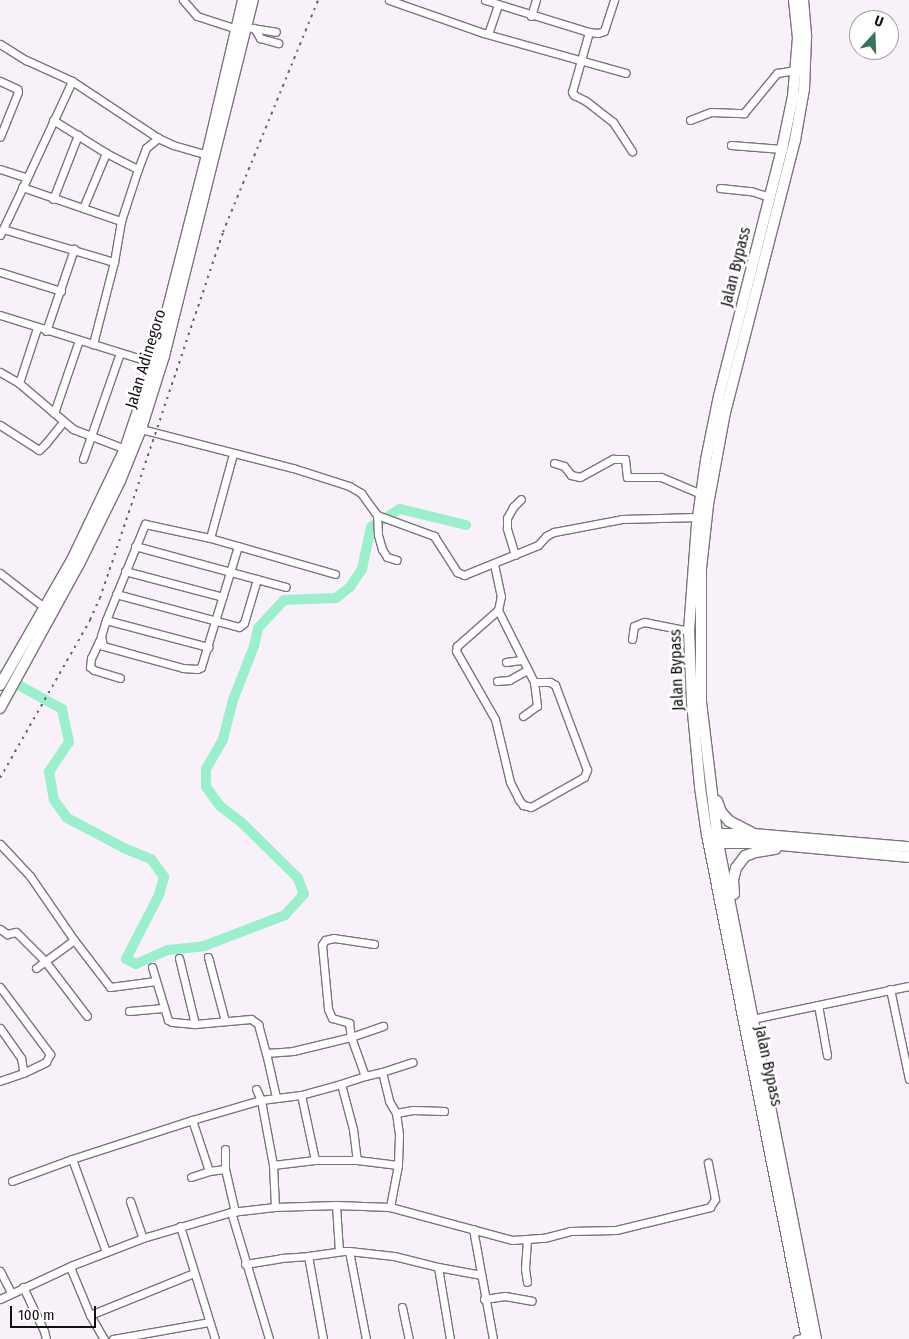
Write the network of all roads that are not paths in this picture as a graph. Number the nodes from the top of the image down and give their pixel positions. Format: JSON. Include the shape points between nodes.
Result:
{"nodes":[{"id":1,"x":183,"y":0,"type":"edge"},
{"id":2,"x":243,"y":0,"type":"edge"},
{"id":3,"x":253,"y":0,"type":"edge"},
{"id":4,"x":389,"y":0,"type":"edge"},
{"id":5,"x":485,"y":0,"type":"edge"},
{"id":6,"x":536,"y":0,"type":"edge"},
{"id":7,"x":614,"y":0,"type":"edge"},
{"id":8,"x":794,"y":0,"type":"edge"},
{"id":9,"x":803,"y":0,"type":"edge"},
{"id":10,"x":498,"y":4,"type":"junction"},
{"id":11,"x":531,"y":16,"type":"junction"},
{"id":12,"x":246,"y":28,"type":"junction"},
{"id":13,"x":276,"y":32,"type":"dead end"},
{"id":14,"x":589,"y":32,"type":"junction"},
{"id":15,"x":488,"y":34,"type":"junction"},
{"id":16,"x":278,"y":43,"type":"dead end"},
{"id":17,"x":0,"y":44,"type":"edge"},
{"id":18,"x":580,"y":61,"type":"junction"},
{"id":19,"x":795,"y":70,"type":"junction"},
{"id":20,"x":626,"y":72,"type":"dead end"},
{"id":21,"x":0,"y":81,"type":"edge"},
{"id":22,"x":72,"y":81,"type":"junction"},
{"id":23,"x":224,"y":104,"type":"junction"},
{"id":24,"x":53,"y":120,"type":"junction"},
{"id":25,"x":690,"y":120,"type":"dead end"},
{"id":26,"x":2,"y":126,"type":"edge"},
{"id":27,"x":78,"y":136,"type":"junction"},
{"id":28,"x":0,"y":137,"type":"edge"},
{"id":29,"x":158,"y":138,"type":"junction"},
{"id":30,"x":731,"y":145,"type":"dead end"},
{"id":31,"x":782,"y":150,"type":"junction"},
{"id":32,"x":632,"y":151,"type":"dead end"},
{"id":33,"x":106,"y":153,"type":"junction"},
{"id":34,"x":208,"y":155,"type":"junction"},
{"id":35,"x":0,"y":168,"type":"edge"},
{"id":36,"x":138,"y":169,"type":"junction"},
{"id":37,"x":27,"y":178,"type":"junction"},
{"id":38,"x":22,"y":187,"type":"junction"},
{"id":39,"x":720,"y":188,"type":"dead end"},
{"id":40,"x":769,"y":197,"type":"junction"},
{"id":41,"x":53,"y":199,"type":"junction"},
{"id":42,"x":83,"y":208,"type":"junction"},
{"id":43,"x":121,"y":221,"type":"junction"},
{"id":44,"x":2,"y":232,"type":"edge"},
{"id":45,"x":74,"y":249,"type":"junction"},
{"id":46,"x":114,"y":262,"type":"junction"},
{"id":47,"x":0,"y":272,"type":"edge"},
{"id":48,"x":61,"y":291,"type":"junction"},
{"id":49,"x":0,"y":315,"type":"edge"},
{"id":50,"x":37,"y":328,"type":"junction"},
{"id":51,"x":46,"y":331,"type":"junction"},
{"id":52,"x":79,"y":340,"type":"junction"},
{"id":53,"x":93,"y":344,"type":"junction"},
{"id":54,"x":120,"y":353,"type":"junction"},
{"id":55,"x":154,"y":364,"type":"junction"},
{"id":56,"x":0,"y":372,"type":"edge"},
{"id":57,"x":19,"y":383,"type":"junction"},
{"id":58,"x":54,"y":413,"type":"junction"},
{"id":59,"x":63,"y":422,"type":"junction"},
{"id":60,"x":0,"y":424,"type":"edge"},
{"id":61,"x":140,"y":429,"type":"junction"},
{"id":62,"x":91,"y":436,"type":"junction"},
{"id":63,"x":125,"y":449,"type":"junction"},
{"id":64,"x":233,"y":454,"type":"junction"},
{"id":65,"x":83,"y":459,"type":"dead end"},
{"id":66,"x":554,"y":463,"type":"dead end"},
{"id":67,"x":701,"y":494,"type":"junction"},
{"id":68,"x":521,"y":498,"type":"dead end"},
{"id":69,"x":698,"y":517,"type":"junction"},
{"id":70,"x":379,"y":518,"type":"junction"},
{"id":71,"x":210,"y":538,"type":"junction"},
{"id":72,"x":136,"y":546,"type":"junction"},
{"id":73,"x":238,"y":546,"type":"junction"},
{"id":74,"x":515,"y":555,"type":"junction"},
{"id":75,"x":397,"y":560,"type":"dead end"},
{"id":76,"x":75,"y":562,"type":"junction"},
{"id":77,"x":494,"y":564,"type":"junction"},
{"id":78,"x":125,"y":571,"type":"junction"},
{"id":79,"x":230,"y":572,"type":"junction"},
{"id":80,"x":0,"y":573,"type":"edge"},
{"id":81,"x":335,"y":574,"type":"dead end"},
{"id":82,"x":257,"y":579,"type":"junction"},
{"id":83,"x":286,"y":587,"type":"dead end"},
{"id":84,"x":116,"y":594,"type":"junction"},
{"id":85,"x":223,"y":597,"type":"junction"},
{"id":86,"x":45,"y":608,"type":"junction"},
{"id":87,"x":498,"y":610,"type":"junction"},
{"id":88,"x":106,"y":620,"type":"junction"},
{"id":89,"x":216,"y":621,"type":"junction"},
{"id":90,"x":689,"y":631,"type":"junction"},
{"id":91,"x":101,"y":636,"type":"junction"},
{"id":92,"x":632,"y":639,"type":"dead end"},
{"id":93,"x":208,"y":646,"type":"junction"},
{"id":94,"x":521,"y":660,"type":"junction"},
{"id":95,"x":19,"y":662,"type":"junction"},
{"id":96,"x":506,"y":662,"type":"dead end"},
{"id":97,"x":527,"y":670,"type":"junction"},
{"id":98,"x":120,"y":678,"type":"dead end"},
{"id":99,"x":497,"y":681,"type":"dead end"},
{"id":100,"x":534,"y":682,"type":"junction"},
{"id":101,"x":0,"y":685,"type":"edge"},
{"id":102,"x":1,"y":705,"type":"edge"},
{"id":103,"x":522,"y":716,"type":"dead end"},
{"id":104,"x":708,"y":759,"type":"junction"},
{"id":105,"x":753,"y":834,"type":"junction"},
{"id":106,"x":713,"y":839,"type":"junction"},
{"id":107,"x":0,"y":844,"type":"edge"},
{"id":108,"x":794,"y":847,"type":"junction"},
{"id":109,"x":909,"y":847,"type":"edge"},
{"id":110,"x":909,"y":857,"type":"edge"},
{"id":111,"x":0,"y":929,"type":"edge"},
{"id":112,"x":737,"y":938,"type":"junction"},
{"id":113,"x":74,"y":940,"type":"junction"},
{"id":114,"x":374,"y":944,"type":"dead end"},
{"id":115,"x":208,"y":957,"type":"dead end"},
{"id":116,"x":179,"y":958,"type":"dead end"},
{"id":117,"x":45,"y":961,"type":"junction"},
{"id":118,"x":152,"y":967,"type":"dead end"},
{"id":119,"x":36,"y":968,"type":"dead end"},
{"id":120,"x":156,"y":981,"type":"junction"},
{"id":121,"x":909,"y":986,"type":"edge"},
{"id":122,"x":0,"y":987,"type":"edge"},
{"id":123,"x":890,"y":989,"type":"junction"},
{"id":124,"x":818,"y":1005,"type":"junction"},
{"id":125,"x":164,"y":1008,"type":"junction"},
{"id":126,"x":129,"y":1011,"type":"dead end"},
{"id":127,"x":87,"y":1016,"type":"dead end"},
{"id":128,"x":752,"y":1019,"type":"junction"},
{"id":129,"x":225,"y":1021,"type":"junction"},
{"id":130,"x":196,"y":1024,"type":"junction"},
{"id":131,"x":383,"y":1026,"type":"dead end"},
{"id":132,"x":0,"y":1028,"type":"edge"},
{"id":133,"x":351,"y":1037,"type":"junction"},
{"id":134,"x":266,"y":1053,"type":"junction"},
{"id":135,"x":827,"y":1055,"type":"dead end"},
{"id":136,"x":412,"y":1062,"type":"dead end"},
{"id":137,"x":382,"y":1072,"type":"junction"},
{"id":138,"x":758,"y":1072,"type":"junction"},
{"id":139,"x":23,"y":1073,"type":"junction"},
{"id":140,"x":365,"y":1076,"type":"junction"},
{"id":141,"x":909,"y":1079,"type":"edge"},
{"id":142,"x":0,"y":1081,"type":"edge"},
{"id":143,"x":341,"y":1084,"type":"junction"},
{"id":144,"x":256,"y":1089,"type":"dead end"},
{"id":145,"x":276,"y":1096,"type":"junction"},
{"id":146,"x":301,"y":1096,"type":"junction"},
{"id":147,"x":261,"y":1100,"type":"junction"},
{"id":148,"x":444,"y":1111,"type":"dead end"},
{"id":149,"x":396,"y":1113,"type":"junction"},
{"id":150,"x":192,"y":1120,"type":"junction"},
{"id":151,"x":225,"y":1149,"type":"dead end"},
{"id":152,"x":72,"y":1159,"type":"junction"},
{"id":153,"x":315,"y":1160,"type":"junction"},
{"id":154,"x":357,"y":1160,"type":"junction"},
{"id":155,"x":708,"y":1163,"type":"dead end"},
{"id":156,"x":273,"y":1165,"type":"junction"},
{"id":157,"x":398,"y":1165,"type":"junction"},
{"id":158,"x":225,"y":1169,"type":"junction"},
{"id":159,"x":209,"y":1171,"type":"junction"},
{"id":160,"x":191,"y":1177,"type":"dead end"},
{"id":161,"x":12,"y":1181,"type":"dead end"},
{"id":162,"x":130,"y":1201,"type":"dead end"},
{"id":163,"x":336,"y":1205,"type":"junction"},
{"id":164,"x":275,"y":1207,"type":"junction"},
{"id":165,"x":390,"y":1207,"type":"junction"},
{"id":166,"x":233,"y":1212,"type":"junction"},
{"id":167,"x":180,"y":1226,"type":"junction"},
{"id":168,"x":472,"y":1230,"type":"junction"},
{"id":169,"x":143,"y":1238,"type":"junction"},
{"id":170,"x":527,"y":1240,"type":"junction"},
{"id":171,"x":339,"y":1251,"type":"junction"},
{"id":172,"x":349,"y":1251,"type":"junction"},
{"id":173,"x":106,"y":1252,"type":"junction"},
{"id":174,"x":308,"y":1256,"type":"junction"},
{"id":175,"x":245,"y":1264,"type":"junction"},
{"id":176,"x":70,"y":1267,"type":"junction"},
{"id":177,"x":438,"y":1268,"type":"junction"},
{"id":178,"x":0,"y":1271,"type":"edge"},
{"id":179,"x":194,"y":1273,"type":"junction"},
{"id":180,"x":481,"y":1275,"type":"junction"},
{"id":181,"x":527,"y":1282,"type":"dead end"},
{"id":182,"x":23,"y":1287,"type":"junction"},
{"id":183,"x":11,"y":1294,"type":"junction"},
{"id":184,"x":0,"y":1299,"type":"edge"},
{"id":185,"x":484,"y":1299,"type":"junction"},
{"id":186,"x":532,"y":1301,"type":"dead end"},
{"id":187,"x":402,"y":1307,"type":"dead end"},
{"id":188,"x":90,"y":1315,"type":"junction"},
{"id":189,"x":209,"y":1322,"type":"junction"},
{"id":190,"x":46,"y":1339,"type":"edge"},
{"id":191,"x":104,"y":1339,"type":"edge"},
{"id":192,"x":113,"y":1339,"type":"edge"},
{"id":193,"x":215,"y":1339,"type":"edge"},
{"id":194,"x":268,"y":1339,"type":"edge"},
{"id":195,"x":323,"y":1339,"type":"edge"},
{"id":196,"x":366,"y":1339,"type":"edge"},
{"id":197,"x":409,"y":1339,"type":"edge"},
{"id":198,"x":450,"y":1339,"type":"edge"},
{"id":199,"x":493,"y":1339,"type":"edge"},
{"id":200,"x":807,"y":1339,"type":"edge"}],
"edges":[{"from":1,"to":12,"type":"street","via":[[200,18]]},
{"from":2,"to":12,"type":"highway","name":"Jalan Adinegoro"},
{"from":3,"to":12,"type":"highway","name":"Jalan Adinegoro"},
{"from":4,"to":15,"type":"street"},
{"from":5,"to":10,"type":"street"},
{"from":6,"to":11,"type":"street"},
{"from":7,"to":14,"type":"street","via":[[604,31]]},
{"from":8,"to":19,"type":"highway","name":"Jalan Bypass","via":[[798,38]]},
{"from":9,"to":104,"type":"highway","name":"Jalan Bypass","via":[[806,38],[804,89],[795,140],[725,412],[705,525],[700,603],[700,682]]},
{"from":10,"to":11,"type":"street"},
{"from":10,"to":15,"type":"street"},
{"from":11,"to":14,"type":"street"},
{"from":12,"to":13,"type":"street"},
{"from":12,"to":16,"type":"street","via":[[260,38]]},
{"from":12,"to":23,"type":"highway","name":"Jalan Adinegoro"},
{"from":14,"to":18,"type":"street"},
{"from":15,"to":18,"type":"street"},
{"from":17,"to":22,"type":"street"},
{"from":18,"to":20,"type":"street"},
{"from":18,"to":32,"type":"street","via":[[572,88],[574,95],[612,122]]},
{"from":19,"to":25,"type":"street","via":[[776,73],[744,113],[711,112]]},
{"from":19,"to":31,"type":"highway","name":"Jalan Bypass"},
{"from":21,"to":26,"type":"street","via":[[18,92]]},
{"from":22,"to":24,"type":"street"},
{"from":22,"to":29,"type":"street"},
{"from":23,"to":34,"type":"highway","name":"Jalan Adinegoro"},
{"from":23,"to":61,"type":"highway","name":"Jalan Adinegoro","via":[[164,356]]},
{"from":24,"to":27,"type":"street"},
{"from":24,"to":37,"type":"street"},
{"from":26,"to":28,"type":"street"},
{"from":27,"to":33,"type":"street"},
{"from":27,"to":41,"type":"street"},
{"from":29,"to":34,"type":"street","via":[[173,146]]},
{"from":29,"to":36,"type":"street","via":[[146,148]]},
{"from":30,"to":31,"type":"street"},
{"from":31,"to":40,"type":"highway","name":"Jalan Bypass"},
{"from":33,"to":36,"type":"street"},
{"from":33,"to":42,"type":"street"},
{"from":34,"to":55,"type":"highway","name":"Jalan Adinegoro"},
{"from":35,"to":37,"type":"street"},
{"from":36,"to":43,"type":"street"},
{"from":37,"to":38,"type":"street"},
{"from":38,"to":41,"type":"street"},
{"from":38,"to":44,"type":"street"},
{"from":39,"to":40,"type":"street","via":[[751,191]]},
{"from":40,"to":67,"type":"highway","name":"Jalan Bypass","via":[[719,396]]},
{"from":41,"to":42,"type":"street"},
{"from":42,"to":43,"type":"street"},
{"from":43,"to":46,"type":"street"},
{"from":44,"to":45,"type":"street"},
{"from":45,"to":46,"type":"street"},
{"from":45,"to":48,"type":"street"},
{"from":46,"to":53,"type":"street"},
{"from":47,"to":48,"type":"street"},
{"from":48,"to":51,"type":"street"},
{"from":49,"to":50,"type":"street"},
{"from":50,"to":51,"type":"street"},
{"from":50,"to":57,"type":"street"},
{"from":51,"to":52,"type":"street"},
{"from":52,"to":53,"type":"street"},
{"from":52,"to":58,"type":"street"},
{"from":53,"to":54,"type":"street"},
{"from":54,"to":55,"type":"street"},
{"from":54,"to":62,"type":"street"},
{"from":55,"to":63,"type":"highway","name":"Jalan Adinegoro"},
{"from":56,"to":57,"type":"street"},
{"from":57,"to":58,"type":"street"},
{"from":58,"to":59,"type":"street"},
{"from":59,"to":60,"type":"street","via":[[39,450]]},
{"from":59,"to":62,"type":"street"},
{"from":61,"to":64,"type":"street"},
{"from":61,"to":76,"type":"highway","name":"Jalan Adinegoro","via":[[120,482]]},
{"from":62,"to":63,"type":"street"},
{"from":62,"to":65,"type":"street"},
{"from":63,"to":76,"type":"highway","name":"Jalan Adinegoro"},
{"from":64,"to":70,"type":"street","via":[[294,468],[349,486],[361,493]]},
{"from":64,"to":71,"type":"street"},
{"from":66,"to":67,"type":"street","via":[[564,466],[571,475],[580,477],[613,459],[624,459],[627,477],[661,477]]},
{"from":67,"to":69,"type":"highway","name":"Jalan Bypass"},
{"from":68,"to":74,"type":"street","via":[[508,518],[507,528]]},
{"from":69,"to":74,"type":"street","via":[[648,517],[586,525],[550,533],[538,545]]},
{"from":69,"to":90,"type":"highway","name":"Jalan Bypass"},
{"from":70,"to":75,"type":"street","via":[[378,535],[382,549],[387,557]]},
{"from":70,"to":77,"type":"street","via":[[434,536],[460,574],[467,575]]},
{"from":71,"to":72,"type":"street","via":[[148,524],[142,527]]},
{"from":71,"to":73,"type":"street"},
{"from":72,"to":78,"type":"street"},
{"from":72,"to":79,"type":"street"},
{"from":73,"to":79,"type":"street"},
{"from":73,"to":81,"type":"street"},
{"from":74,"to":77,"type":"street"},
{"from":76,"to":86,"type":"highway","name":"Jalan Adinegoro"},
{"from":76,"to":95,"type":"highway","name":"Jalan Adinegoro"},
{"from":77,"to":87,"type":"street","via":[[501,596]]},
{"from":78,"to":84,"type":"street"},
{"from":78,"to":85,"type":"street"},
{"from":79,"to":82,"type":"street"},
{"from":79,"to":85,"type":"street"},
{"from":80,"to":86,"type":"street"},
{"from":82,"to":83,"type":"street"},
{"from":82,"to":89,"type":"street","via":[[242,626]]},
{"from":84,"to":88,"type":"street"},
{"from":84,"to":89,"type":"street"},
{"from":85,"to":89,"type":"street"},
{"from":86,"to":95,"type":"highway","name":"Jalan Adinegoro"},
{"from":87,"to":94,"type":"street"},
{"from":87,"to":100,"type":"street","via":[[457,646],[456,651],[495,719],[510,782],[519,800],[527,807],[534,806],[587,772],[555,685]]},
{"from":88,"to":91,"type":"street"},
{"from":88,"to":93,"type":"street"},
{"from":89,"to":93,"type":"street"},
{"from":90,"to":92,"type":"street","via":[[644,622],[634,626]]},
{"from":90,"to":106,"type":"highway","name":"Jalan Bypass","via":[[700,787]]},
{"from":91,"to":93,"type":"street","via":[[105,647],[193,669],[201,667]]},
{"from":91,"to":98,"type":"street","via":[[90,666]]},
{"from":94,"to":96,"type":"street"},
{"from":94,"to":97,"type":"street"},
{"from":95,"to":101,"type":"highway","name":"Jalan Adinegoro"},
{"from":95,"to":102,"type":"highway","name":"Jalan Adinegoro"},
{"from":97,"to":99,"type":"street","via":[[509,680]]},
{"from":97,"to":100,"type":"street"},
{"from":100,"to":103,"type":"street","via":[[538,704]]},
{"from":104,"to":105,"type":"highway","via":[[721,812],[729,821]]},
{"from":104,"to":106,"type":"highway","name":"Jalan Bypass"},
{"from":105,"to":106,"type":"highway"},
{"from":105,"to":109,"type":"highway"},
{"from":106,"to":108,"type":"highway"},
{"from":106,"to":112,"type":"highway","name":"Jalan Bypass"},
{"from":106,"to":138,"type":"highway","name":"Jalan Bypass"},
{"from":107,"to":113,"type":"street","via":[[30,876]]},
{"from":108,"to":110,"type":"highway"},
{"from":108,"to":112,"type":"highway","via":[[756,852],[745,856],[736,868],[733,880]]},
{"from":111,"to":117,"type":"street","via":[[7,934],[16,932]]},
{"from":112,"to":128,"type":"highway","name":"Jalan Bypass"},
{"from":113,"to":117,"type":"street"},
{"from":113,"to":120,"type":"street","via":[[110,986]]},
{"from":114,"to":133,"type":"street","via":[[334,938],[323,942],[328,1013],[332,1018],[349,1023]]},
{"from":115,"to":129,"type":"street"},
{"from":116,"to":130,"type":"street"},
{"from":117,"to":119,"type":"street"},
{"from":117,"to":127,"type":"street"},
{"from":118,"to":120,"type":"street"},
{"from":120,"to":125,"type":"street"},
{"from":121,"to":123,"type":"street"},
{"from":122,"to":139,"type":"street","via":[[50,1054],[46,1062]]},
{"from":123,"to":124,"type":"street"},
{"from":123,"to":141,"type":"street"},
{"from":124,"to":128,"type":"street"},
{"from":124,"to":135,"type":"street"},
{"from":125,"to":126,"type":"street"},
{"from":125,"to":130,"type":"street","via":[[172,1022]]},
{"from":128,"to":138,"type":"highway","name":"Jalan Bypass"},
{"from":129,"to":130,"type":"street"},
{"from":129,"to":134,"type":"street","via":[[255,1021]]},
{"from":131,"to":133,"type":"street"},
{"from":132,"to":139,"type":"street","via":[[22,1058]]},
{"from":133,"to":134,"type":"street","via":[[293,1051]]},
{"from":133,"to":140,"type":"street"},
{"from":134,"to":145,"type":"street"},
{"from":136,"to":137,"type":"street"},
{"from":137,"to":140,"type":"street"},
{"from":137,"to":149,"type":"street","via":[[389,1101]]},
{"from":138,"to":200,"type":"highway","name":"Jalan Bypass"},
{"from":139,"to":142,"type":"street"},
{"from":140,"to":143,"type":"street"},
{"from":143,"to":146,"type":"street"},
{"from":143,"to":154,"type":"street"},
{"from":144,"to":147,"type":"street"},
{"from":145,"to":146,"type":"street"},
{"from":145,"to":147,"type":"street"},
{"from":146,"to":153,"type":"street"},
{"from":147,"to":150,"type":"street"},
{"from":147,"to":156,"type":"street"},
{"from":148,"to":149,"type":"street"},
{"from":149,"to":157,"type":"street"},
{"from":150,"to":152,"type":"street"},
{"from":150,"to":159,"type":"street"},
{"from":151,"to":158,"type":"street"},
{"from":152,"to":161,"type":"street"},
{"from":152,"to":173,"type":"street"},
{"from":153,"to":154,"type":"street"},
{"from":153,"to":156,"type":"street"},
{"from":154,"to":157,"type":"street"},
{"from":155,"to":170,"type":"street","via":[[715,1200],[710,1207],[616,1230],[570,1231]]},
{"from":156,"to":164,"type":"street"},
{"from":157,"to":165,"type":"street"},
{"from":158,"to":159,"type":"street"},
{"from":158,"to":166,"type":"street"},
{"from":159,"to":160,"type":"street"},
{"from":162,"to":169,"type":"street"},
{"from":163,"to":164,"type":"street"},
{"from":163,"to":165,"type":"street"},
{"from":163,"to":171,"type":"street"},
{"from":164,"to":166,"type":"street"},
{"from":165,"to":168,"type":"street"},
{"from":166,"to":167,"type":"street"},
{"from":166,"to":175,"type":"street"},
{"from":167,"to":169,"type":"street"},
{"from":167,"to":179,"type":"street"},
{"from":168,"to":170,"type":"street","via":[[504,1239]]},
{"from":168,"to":180,"type":"street"},
{"from":169,"to":173,"type":"street"},
{"from":170,"to":181,"type":"street"},
{"from":171,"to":172,"type":"street"},
{"from":171,"to":174,"type":"street"},
{"from":172,"to":177,"type":"street","via":[[394,1256]]},
{"from":172,"to":196,"type":"street"},
{"from":173,"to":176,"type":"street"},
{"from":174,"to":175,"type":"street"},
{"from":174,"to":195,"type":"street"},
{"from":175,"to":194,"type":"street"},
{"from":176,"to":182,"type":"street"},
{"from":176,"to":188,"type":"street"},
{"from":177,"to":180,"type":"street"},
{"from":177,"to":198,"type":"street"},
{"from":178,"to":183,"type":"street"},
{"from":179,"to":188,"type":"street"},
{"from":179,"to":189,"type":"street"},
{"from":180,"to":185,"type":"street"},
{"from":182,"to":183,"type":"street"},
{"from":182,"to":190,"type":"street"},
{"from":183,"to":184,"type":"street"},
{"from":185,"to":186,"type":"street","via":[[505,1296]]},
{"from":185,"to":199,"type":"street"},
{"from":187,"to":197,"type":"street"},
{"from":188,"to":191,"type":"street"},
{"from":189,"to":192,"type":"street"},
{"from":189,"to":193,"type":"street"}]}
